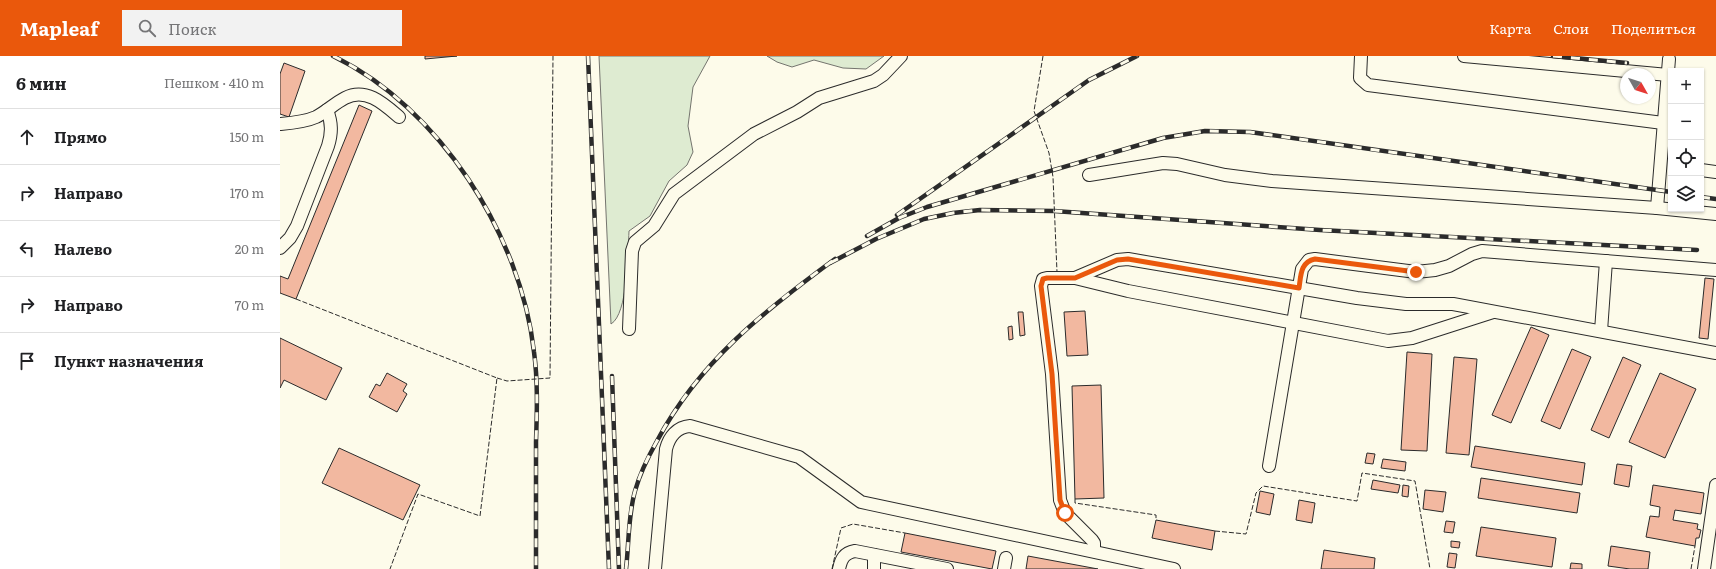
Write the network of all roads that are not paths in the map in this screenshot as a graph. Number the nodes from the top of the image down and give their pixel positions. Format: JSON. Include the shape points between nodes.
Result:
{"nodes":[{"id":1,"x":901,"y":56,"type":"edge"},
{"id":2,"x":1361,"y":56,"type":"edge"},
{"id":3,"x":1464,"y":56,"type":"edge"},
{"id":4,"x":1669,"y":59,"type":"dead end"},
{"id":5,"x":1668,"y":68,"type":"edge"},
{"id":6,"x":1668,"y":75,"type":"joint"},
{"id":7,"x":327,"y":110,"type":"junction"},
{"id":8,"x":399,"y":117,"type":"dead end"},
{"id":9,"x":1664,"y":123,"type":"junction"},
{"id":10,"x":280,"y":124,"type":"edge"},
{"id":11,"x":1666,"y":165,"type":"edge"},
{"id":12,"x":1704,"y":170,"type":"edge"},
{"id":13,"x":1716,"y":172,"type":"edge"},
{"id":14,"x":1089,"y":176,"type":"dead end"},
{"id":15,"x":1657,"y":208,"type":"junction"},
{"id":16,"x":1716,"y":214,"type":"edge"},
{"id":17,"x":280,"y":248,"type":"edge"},
{"id":18,"x":1606,"y":261,"type":"junction"},
{"id":19,"x":1716,"y":270,"type":"edge"},
{"id":20,"x":1075,"y":278,"type":"junction"},
{"id":21,"x":1299,"y":288,"type":"junction"},
{"id":22,"x":1494,"y":311,"type":"junction"},
{"id":23,"x":1293,"y":324,"type":"junction"},
{"id":24,"x":629,"y":329,"type":"dead end"},
{"id":25,"x":1601,"y":331,"type":"junction"},
{"id":26,"x":1716,"y":353,"type":"edge"},
{"id":27,"x":1269,"y":466,"type":"dead end"},
{"id":28,"x":1716,"y":485,"type":"edge"},
{"id":29,"x":1094,"y":550,"type":"junction"},
{"id":30,"x":874,"y":555,"type":"junction"},
{"id":31,"x":1156,"y":567,"type":"edge"},
{"id":32,"x":656,"y":569,"type":"edge"},
{"id":33,"x":839,"y":569,"type":"edge"},
{"id":34,"x":874,"y":569,"type":"edge"},
{"id":35,"x":947,"y":569,"type":"edge"},
{"id":36,"x":1174,"y":569,"type":"edge"},
{"id":37,"x":1704,"y":569,"type":"edge"}],
"edges":[{"from":1,"to":24,"type":"street","via":[[874,81],[819,98],[754,134],[674,194],[654,226],[635,242],[632,251]]},
{"from":2,"to":9,"type":"street","via":[[1360,78],[1368,84]]},
{"from":3,"to":6,"type":"street"},
{"from":4,"to":5,"type":"street"},
{"from":6,"to":9,"type":"street"},
{"from":7,"to":8,"type":"street","via":[[345,98],[361,94],[377,99]]},
{"from":7,"to":10,"type":"street","via":[[306,121]]},
{"from":7,"to":17,"type":"street","via":[[332,122],[328,146],[297,226]]},
{"from":9,"to":11,"type":"street"},
{"from":11,"to":15,"type":"street"},
{"from":12,"to":13,"type":"street"},
{"from":14,"to":15,"type":"street","via":[[1163,163],[1272,182]]},
{"from":15,"to":16,"type":"street"},
{"from":18,"to":19,"type":"street"},
{"from":18,"to":21,"type":"street","via":[[1482,251],[1449,266],[1416,272],[1315,259],[1309,260],[1302,269]]},
{"from":18,"to":25,"type":"street"},
{"from":20,"to":21,"type":"street","via":[[1117,260],[1128,259]]},
{"from":20,"to":23,"type":"street","via":[[1128,292]]},
{"from":20,"to":29,"type":"street","via":[[1047,278],[1043,279],[1041,286],[1052,374],[1060,500],[1065,513],[1092,540]]},
{"from":21,"to":22,"type":"street","via":[[1406,304],[1453,304]]},
{"from":21,"to":23,"type":"street"},
{"from":22,"to":23,"type":"street","via":[[1401,341],[1370,339]]},
{"from":22,"to":25,"type":"street"},
{"from":23,"to":27,"type":"street"},
{"from":25,"to":26,"type":"street"},
{"from":28,"to":37,"type":"street"},
{"from":29,"to":31,"type":"street"},
{"from":29,"to":32,"type":"street","via":[[862,502],[799,457],[699,428],[685,427],[674,434],[666,449]]},
{"from":30,"to":33,"type":"street","via":[[849,552],[841,560]]},
{"from":30,"to":34,"type":"street"},
{"from":30,"to":35,"type":"street"},
{"from":31,"to":36,"type":"street"}]}
